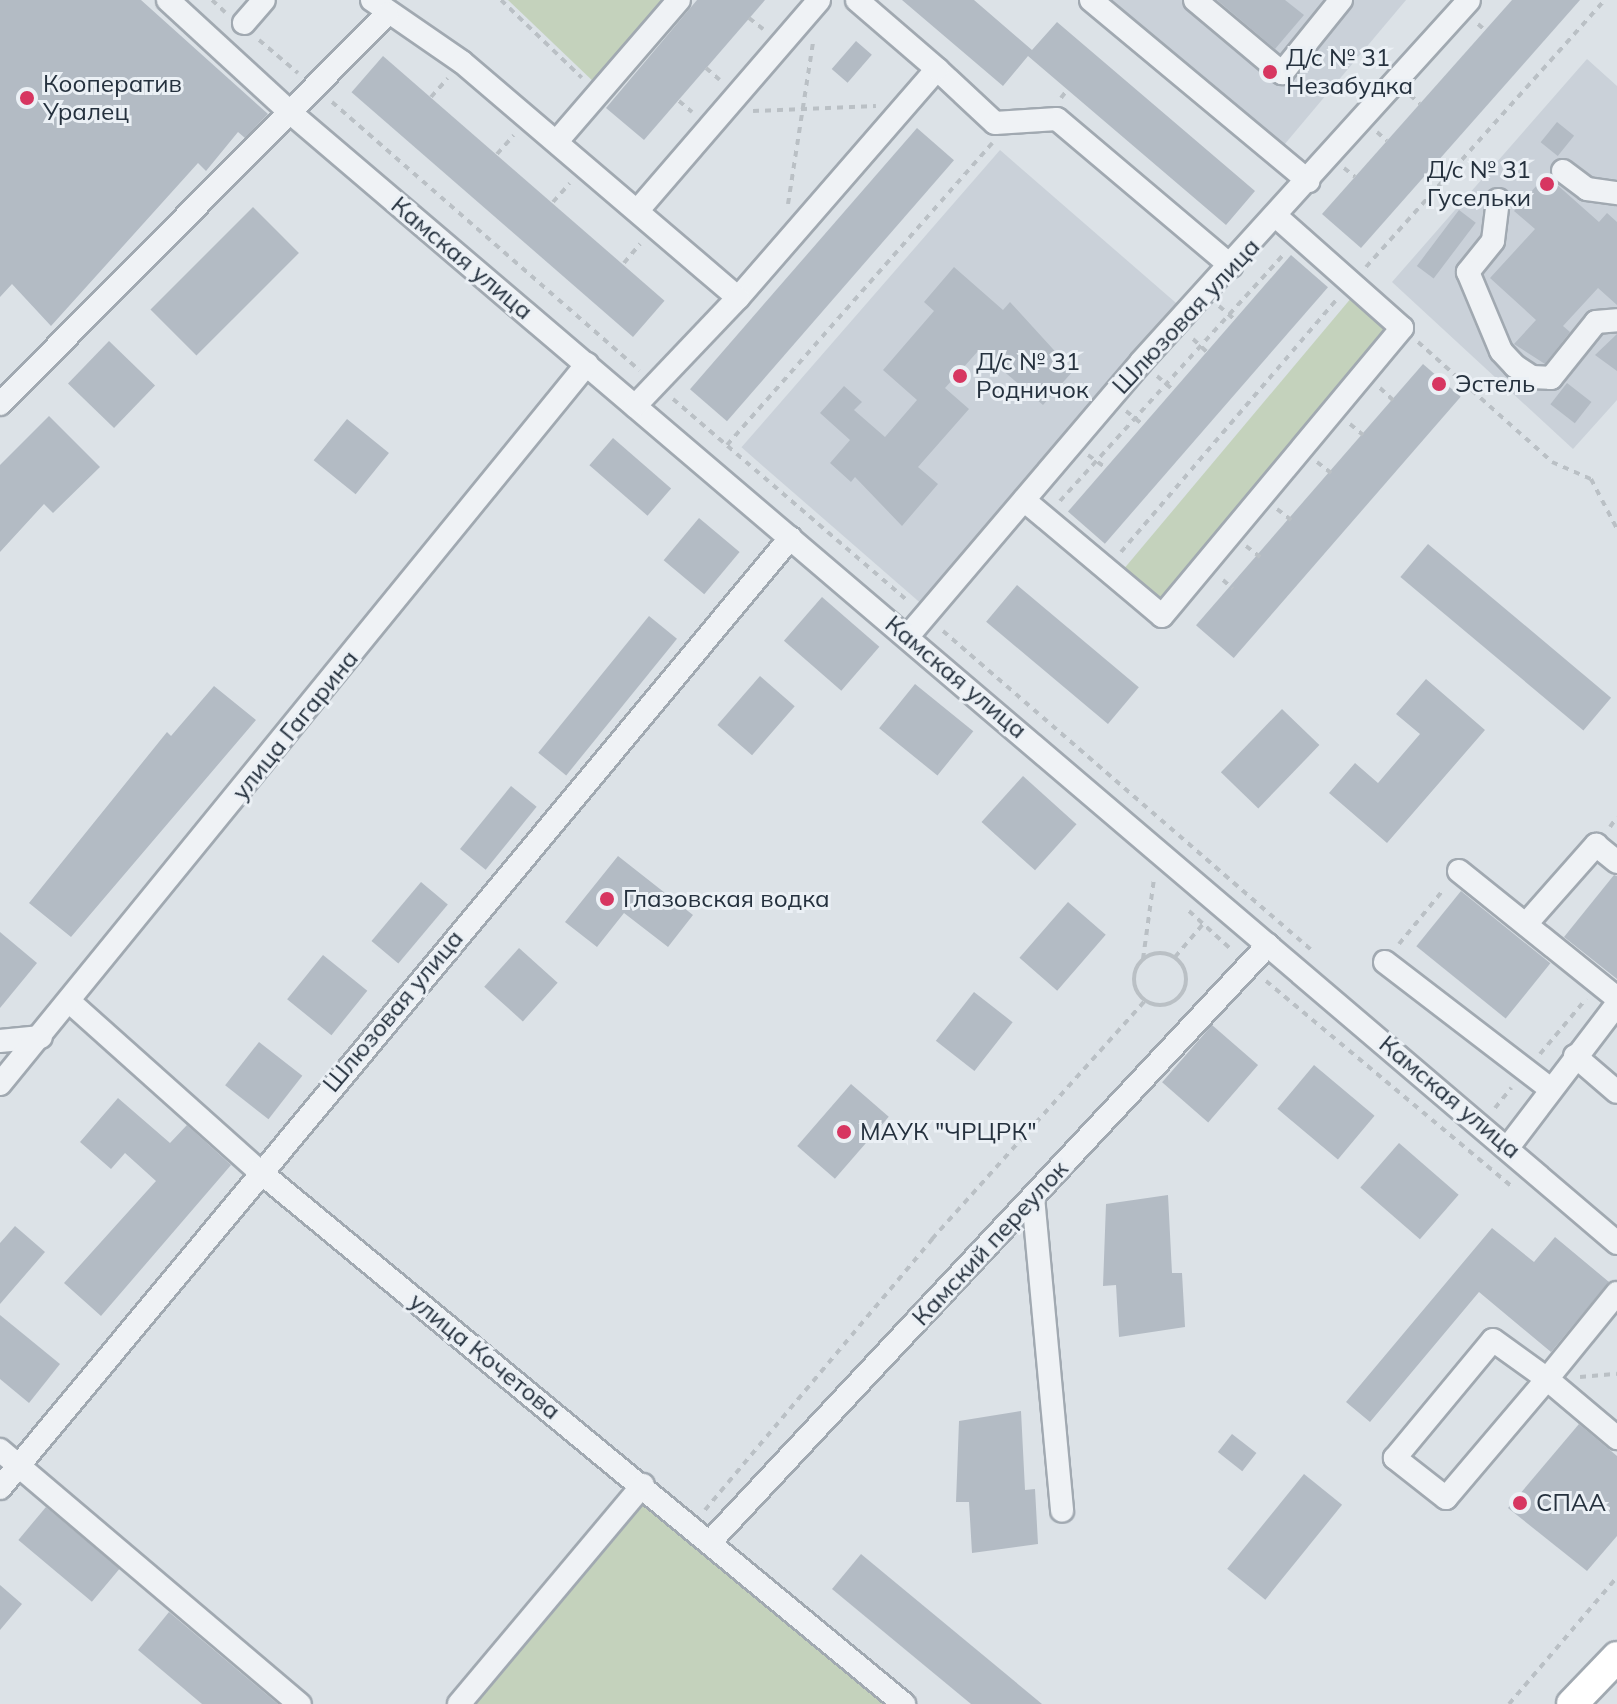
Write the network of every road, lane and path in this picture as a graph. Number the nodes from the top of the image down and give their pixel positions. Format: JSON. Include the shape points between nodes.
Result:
{"nodes":[{"id":1,"x":168,"y":0,"type":"edge"},
{"id":2,"x":264,"y":0,"type":"edge"},
{"id":3,"x":501,"y":0,"type":"edge"},
{"id":4,"x":679,"y":0,"type":"edge"},
{"id":5,"x":819,"y":0,"type":"edge"},
{"id":6,"x":857,"y":0,"type":"edge"},
{"id":7,"x":1091,"y":0,"type":"edge"},
{"id":8,"x":1195,"y":0,"type":"edge"},
{"id":9,"x":1341,"y":0,"type":"edge"},
{"id":10,"x":1469,"y":0,"type":"edge"},
{"id":11,"x":379,"y":7,"type":"edge"},
{"id":12,"x":244,"y":23,"type":"dead end"},
{"id":13,"x":1477,"y":23,"type":"dead end"},
{"id":14,"x":815,"y":28,"type":"dead end"},
{"id":15,"x":1485,"y":30,"type":"dead end"},
{"id":16,"x":937,"y":69,"type":"junction"},
{"id":17,"x":598,"y":94,"type":"junction"},
{"id":18,"x":1412,"y":97,"type":"dead end"},
{"id":19,"x":1420,"y":104,"type":"dead end"},
{"id":20,"x":805,"y":106,"type":"junction"},
{"id":21,"x":905,"y":107,"type":"junction"},
{"id":22,"x":752,"y":111,"type":"dead end"},
{"id":23,"x":292,"y":114,"type":"junction"},
{"id":24,"x":1006,"y":126,"type":"junction"},
{"id":25,"x":1381,"y":135,"type":"dead end"},
{"id":26,"x":558,"y":140,"type":"junction"},
{"id":27,"x":1387,"y":141,"type":"dead end"},
{"id":28,"x":1563,"y":171,"type":"dead end"},
{"id":29,"x":1308,"y":181,"type":"junction"},
{"id":30,"x":1617,"y":193,"type":"edge"},
{"id":31,"x":1498,"y":200,"type":"dead end"},
{"id":32,"x":638,"y":210,"type":"junction"},
{"id":33,"x":1277,"y":217,"type":"junction"},
{"id":34,"x":802,"y":224,"type":"junction"},
{"id":35,"x":1300,"y":236,"type":"junction"},
{"id":36,"x":1231,"y":266,"type":"junction"},
{"id":37,"x":1253,"y":288,"type":"junction"},
{"id":38,"x":1259,"y":293,"type":"dead end"},
{"id":39,"x":738,"y":298,"type":"junction"},
{"id":40,"x":1617,"y":320,"type":"edge"},
{"id":41,"x":1402,"y":328,"type":"junction"},
{"id":42,"x":1201,"y":346,"type":"junction"},
{"id":43,"x":1207,"y":352,"type":"dead end"},
{"id":44,"x":587,"y":364,"type":"junction"},
{"id":45,"x":0,"y":404,"type":"edge"},
{"id":46,"x":635,"y":406,"type":"junction"},
{"id":47,"x":1135,"y":418,"type":"junction"},
{"id":48,"x":1143,"y":425,"type":"dead end"},
{"id":49,"x":1358,"y":431,"type":"dead end"},
{"id":50,"x":1363,"y":435,"type":"dead end"},
{"id":51,"x":727,"y":445,"type":"dead end"},
{"id":52,"x":1325,"y":469,"type":"dead end"},
{"id":53,"x":1331,"y":473,"type":"dead end"},
{"id":54,"x":1024,"y":500,"type":"junction"},
{"id":55,"x":1045,"y":518,"type":"junction"},
{"id":56,"x":1617,"y":529,"type":"edge"},
{"id":57,"x":790,"y":538,"type":"junction"},
{"id":58,"x":908,"y":636,"type":"junction"},
{"id":59,"x":1617,"y":862,"type":"edge"},
{"id":60,"x":1459,"y":871,"type":"joint"},
{"id":61,"x":1164,"y":888,"type":"dead end"},
{"id":62,"x":1183,"y":906,"type":"dead end"},
{"id":63,"x":1203,"y":924,"type":"junction"},
{"id":64,"x":1526,"y":924,"type":"junction"},
{"id":65,"x":1268,"y":945,"type":"junction"},
{"id":66,"x":1175,"y":957,"type":"junction"},
{"id":67,"x":1143,"y":959,"type":"junction"},
{"id":68,"x":1385,"y":962,"type":"joint"},
{"id":69,"x":1249,"y":966,"type":"junction"},
{"id":70,"x":1599,"y":983,"type":"junction"},
{"id":71,"x":1145,"y":1001,"type":"junction"},
{"id":72,"x":1617,"y":1001,"type":"edge"},
{"id":73,"x":71,"y":1003,"type":"junction"},
{"id":74,"x":41,"y":1037,"type":"junction"},
{"id":75,"x":0,"y":1041,"type":"edge"},
{"id":76,"x":1575,"y":1056,"type":"junction"},
{"id":77,"x":1526,"y":1070,"type":"junction"},
{"id":78,"x":0,"y":1084,"type":"edge"},
{"id":79,"x":1548,"y":1087,"type":"junction"},
{"id":80,"x":1617,"y":1092,"type":"edge"},
{"id":81,"x":1495,"y":1108,"type":"dead end"},
{"id":82,"x":1509,"y":1146,"type":"junction"},
{"id":83,"x":259,"y":1171,"type":"junction"},
{"id":84,"x":1519,"y":1192,"type":"dead end"},
{"id":85,"x":1033,"y":1197,"type":"junction"},
{"id":86,"x":1617,"y":1243,"type":"edge"},
{"id":87,"x":1617,"y":1293,"type":"edge"},
{"id":88,"x":1547,"y":1379,"type":"junction"},
{"id":89,"x":1617,"y":1438,"type":"edge"},
{"id":90,"x":0,"y":1450,"type":"edge"},
{"id":91,"x":19,"y":1467,"type":"junction"},
{"id":92,"x":643,"y":1485,"type":"junction"},
{"id":93,"x":0,"y":1488,"type":"edge"},
{"id":94,"x":1062,"y":1511,"type":"dead end"},
{"id":95,"x":692,"y":1526,"type":"junction"},
{"id":96,"x":711,"y":1541,"type":"junction"},
{"id":97,"x":1617,"y":1577,"type":"edge"},
{"id":98,"x":1617,"y":1657,"type":"edge"},
{"id":99,"x":300,"y":1704,"type":"edge"},
{"id":100,"x":459,"y":1704,"type":"edge"},
{"id":101,"x":904,"y":1704,"type":"edge"},
{"id":102,"x":1509,"y":1704,"type":"edge"},
{"id":103,"x":1572,"y":1704,"type":"edge"}],
"edges":[{"from":1,"to":23,"type":"street"},
{"from":2,"to":12,"type":"street"},
{"from":3,"to":17,"type":"path"},
{"from":4,"to":17,"type":"street"},
{"from":5,"to":32,"type":"street"},
{"from":6,"to":16,"type":"street"},
{"from":7,"to":29,"type":"street"},
{"from":8,"to":9,"type":"street","via":[[1282,73]]},
{"from":10,"to":29,"type":"street","name":"Шлюзовая улица"},
{"from":11,"to":23,"type":"street"},
{"from":11,"to":26,"type":"street","via":[[462,62]]},
{"from":13,"to":15,"type":"path"},
{"from":14,"to":20,"type":"path"},
{"from":16,"to":21,"type":"street"},
{"from":16,"to":24,"type":"street"},
{"from":17,"to":26,"type":"street"},
{"from":18,"to":19,"type":"path"},
{"from":20,"to":21,"type":"path"},
{"from":20,"to":22,"type":"path"},
{"from":20,"to":34,"type":"path","via":[[787,210]]},
{"from":21,"to":34,"type":"street"},
{"from":23,"to":44,"type":"street","name":"Камская улица"},
{"from":23,"to":45,"type":"street"},
{"from":24,"to":36,"type":"street","via":[[1057,119]]},
{"from":24,"to":51,"type":"path"},
{"from":25,"to":27,"type":"path"},
{"from":26,"to":32,"type":"street"},
{"from":28,"to":30,"type":"street","via":[[1587,189]]},
{"from":29,"to":33,"type":"street","name":"Шлюзовая улица"},
{"from":31,"to":40,"type":"street","via":[[1493,241],[1468,272],[1501,351],[1515,366],[1532,377],[1551,378],[1596,322]]},
{"from":32,"to":39,"type":"street"},
{"from":33,"to":35,"type":"street"},
{"from":33,"to":36,"type":"street","name":"Шлюзовая улица"},
{"from":34,"to":39,"type":"street"},
{"from":35,"to":37,"type":"path"},
{"from":35,"to":41,"type":"street"},
{"from":36,"to":54,"type":"street","name":"Шлюзовая улица"},
{"from":37,"to":38,"type":"path"},
{"from":37,"to":42,"type":"path"},
{"from":39,"to":46,"type":"street"},
{"from":41,"to":55,"type":"street","via":[[1162,616]]},
{"from":41,"to":56,"type":"path","via":[[1552,462],[1591,479]]},
{"from":42,"to":43,"type":"path"},
{"from":42,"to":47,"type":"path"},
{"from":44,"to":46,"type":"street","name":"Камская улица"},
{"from":44,"to":73,"type":"street","name":"улица Гагарина"},
{"from":46,"to":57,"type":"street","name":"Камская улица"},
{"from":47,"to":48,"type":"path"},
{"from":47,"to":55,"type":"path"},
{"from":49,"to":50,"type":"path"},
{"from":52,"to":53,"type":"path"},
{"from":54,"to":55,"type":"street"},
{"from":54,"to":58,"type":"street","name":"Шлюзовая улица"},
{"from":57,"to":58,"type":"street","name":"Камская улица"},
{"from":57,"to":83,"type":"street","name":"Шлюзовая улица"},
{"from":58,"to":65,"type":"street","name":"Камская улица"},
{"from":59,"to":64,"type":"street","via":[[1596,845]]},
{"from":60,"to":64,"type":"street"},
{"from":60,"to":68,"type":"path"},
{"from":61,"to":67,"type":"path","via":[[1154,879]]},
{"from":62,"to":63,"type":"path"},
{"from":63,"to":66,"type":"path"},
{"from":63,"to":69,"type":"path"},
{"from":64,"to":70,"type":"street"},
{"from":65,"to":69,"type":"street","name":"Камский переулок"},
{"from":65,"to":82,"type":"street","name":"Камская улица"},
{"from":66,"to":67,"type":"path","via":[[1159,952]]},
{"from":66,"to":71,"type":"path","via":[[1185,970],[1182,993],[1161,1006]]},
{"from":67,"to":71,"type":"path","via":[[1134,980]]},
{"from":68,"to":77,"type":"street"},
{"from":69,"to":84,"type":"path"},
{"from":69,"to":85,"type":"street","name":"Камский переулок"},
{"from":70,"to":72,"type":"street"},
{"from":70,"to":77,"type":"path"},
{"from":71,"to":95,"type":"path","name":"Камский переулок","via":[[932,1239]]},
{"from":72,"to":76,"type":"street"},
{"from":73,"to":74,"type":"street","name":"улица Гагарина"},
{"from":73,"to":83,"type":"street","name":"улица Кочетова"},
{"from":74,"to":75,"type":"street"},
{"from":74,"to":78,"type":"street","name":"улица Гагарина"},
{"from":76,"to":79,"type":"street"},
{"from":76,"to":80,"type":"street"},
{"from":77,"to":79,"type":"street"},
{"from":77,"to":81,"type":"path"},
{"from":79,"to":82,"type":"street"},
{"from":82,"to":86,"type":"street","name":"Камская улица"},
{"from":83,"to":91,"type":"street","name":"Шлюзовая улица"},
{"from":83,"to":92,"type":"street","name":"улица Кочетова"},
{"from":85,"to":94,"type":"street"},
{"from":85,"to":96,"type":"street","name":"Камский переулок"},
{"from":87,"to":88,"type":"street"},
{"from":88,"to":88,"type":"street","via":[[1446,1498],[1395,1458],[1493,1340]]},
{"from":88,"to":89,"type":"street"},
{"from":90,"to":91,"type":"street"},
{"from":91,"to":93,"type":"street","name":"Шлюзовая улица"},
{"from":91,"to":99,"type":"street"},
{"from":92,"to":95,"type":"street","name":"улица Кочетова"},
{"from":92,"to":100,"type":"street"},
{"from":95,"to":96,"type":"street","name":"улица Кочетова"},
{"from":96,"to":101,"type":"street","name":"улица Кочетова"},
{"from":97,"to":102,"type":"path"},
{"from":98,"to":103,"type":"main road"}]}
